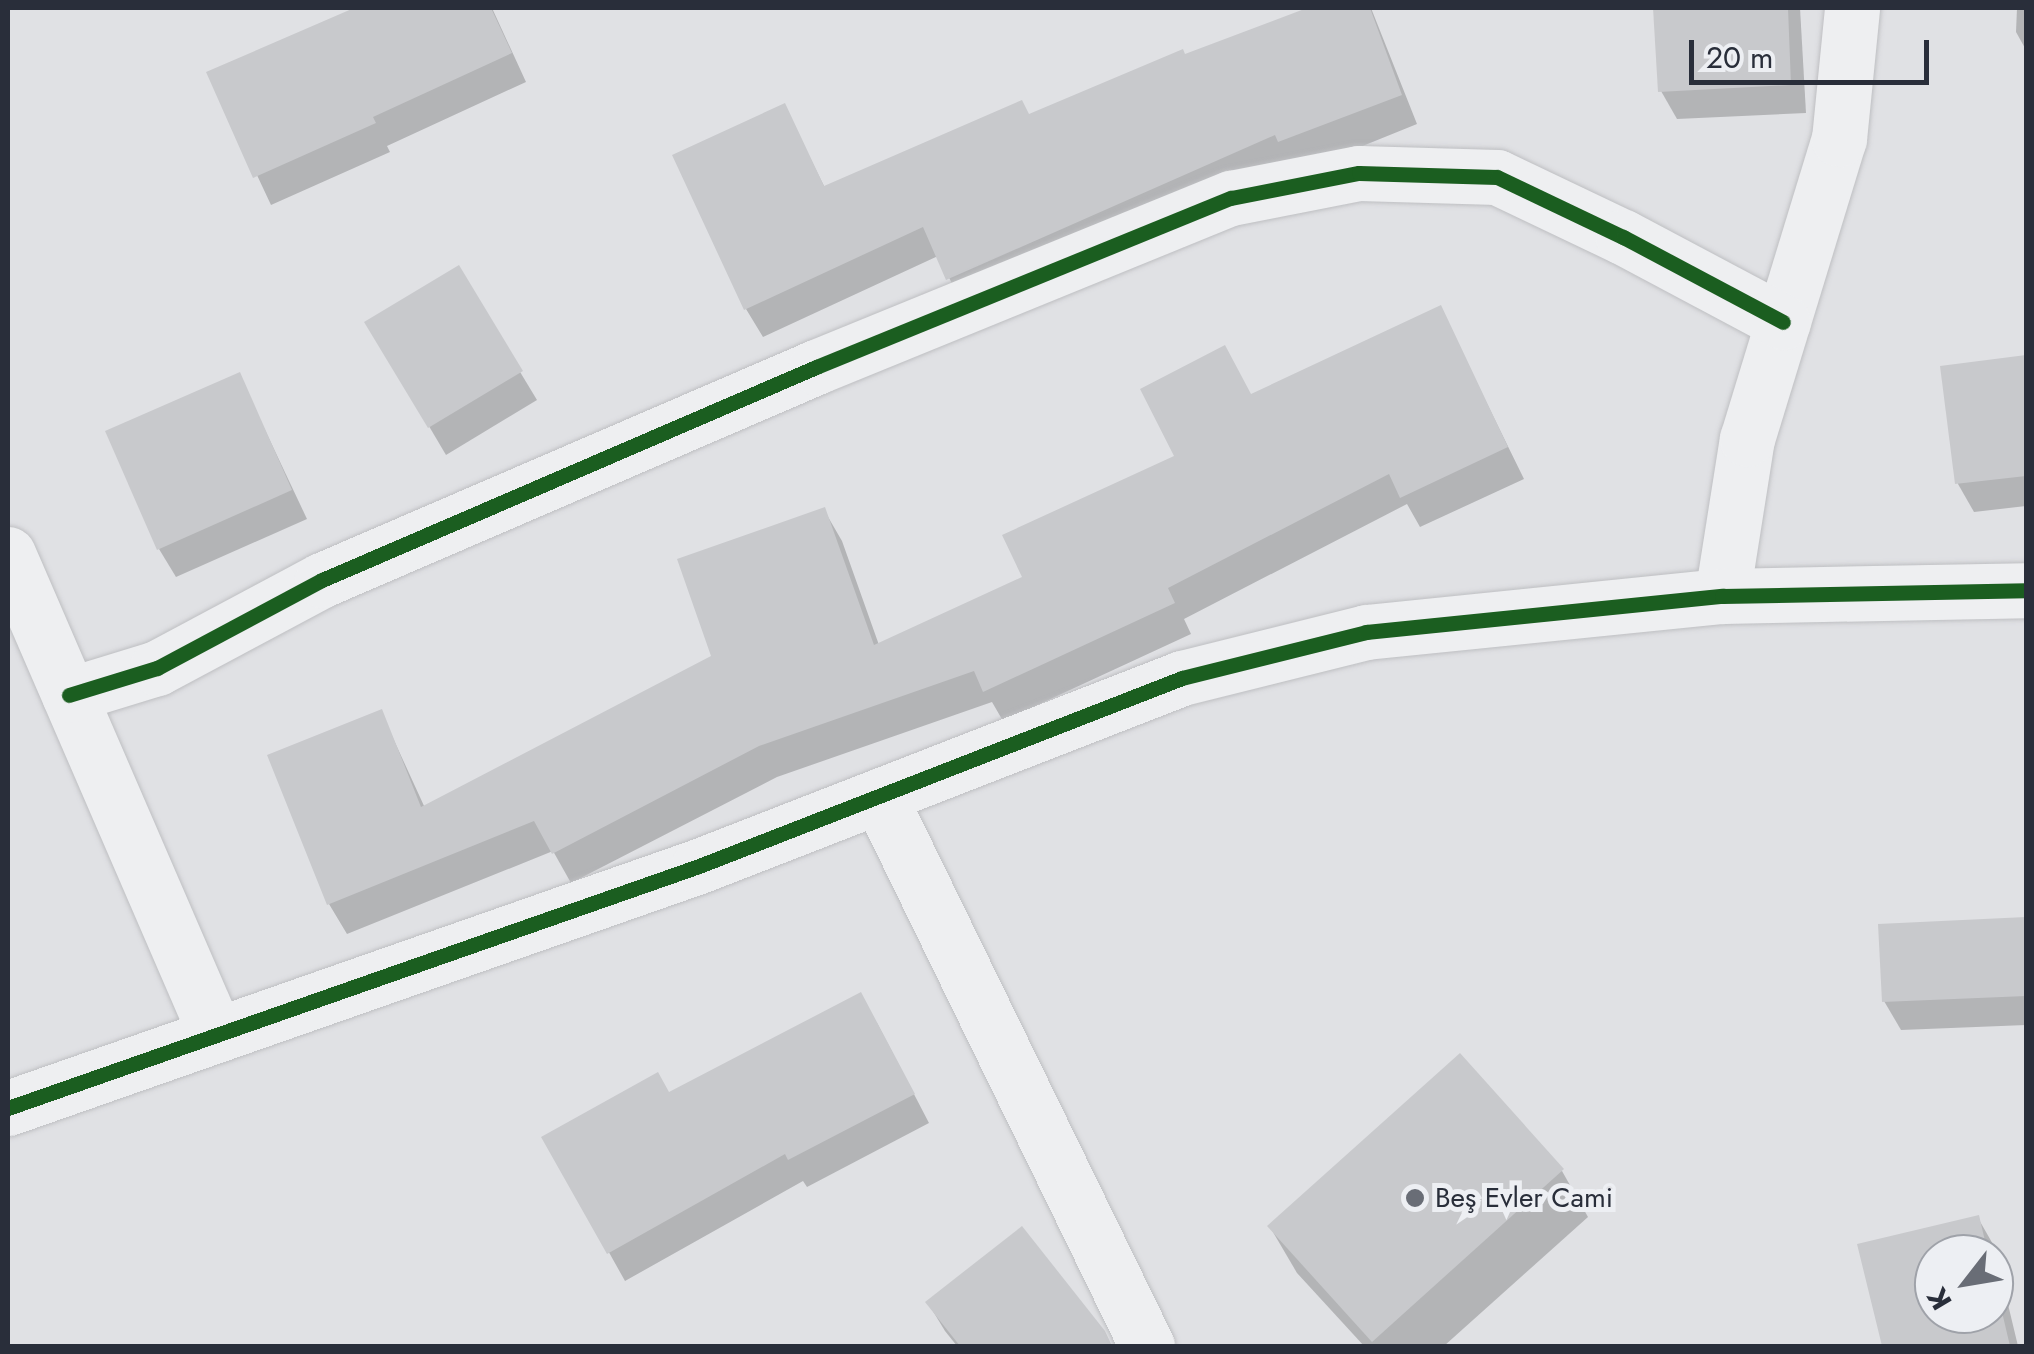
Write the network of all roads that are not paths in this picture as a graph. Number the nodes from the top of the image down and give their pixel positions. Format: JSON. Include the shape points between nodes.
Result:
{"nodes":[{"id":1,"x":1852,"y":8,"type":"edge"},
{"id":2,"x":1783,"y":322,"type":"junction"},
{"id":3,"x":8,"y":554,"type":"edge"},
{"id":4,"x":2026,"y":590,"type":"edge"},
{"id":5,"x":1722,"y":596,"type":"junction"},
{"id":6,"x":69,"y":695,"type":"junction"},
{"id":7,"x":879,"y":796,"type":"junction"},
{"id":8,"x":216,"y":1035,"type":"junction"},
{"id":9,"x":8,"y":1108,"type":"edge"},
{"id":10,"x":1147,"y":1346,"type":"edge"}],
"edges":[{"from":1,"to":2,"type":"street","via":[[1839,139]]},
{"from":2,"to":5,"type":"street","via":[[1747,439]]},
{"from":2,"to":6,"type":"street","via":[[1496,177],[1359,173],[1231,198],[322,580],[156,668]]},
{"from":3,"to":6,"type":"street"},
{"from":4,"to":5,"type":"street"},
{"from":5,"to":7,"type":"street","via":[[1366,632],[1182,678]]},
{"from":6,"to":8,"type":"street"},
{"from":7,"to":8,"type":"street"},
{"from":7,"to":10,"type":"street"},
{"from":8,"to":9,"type":"street"}]}
